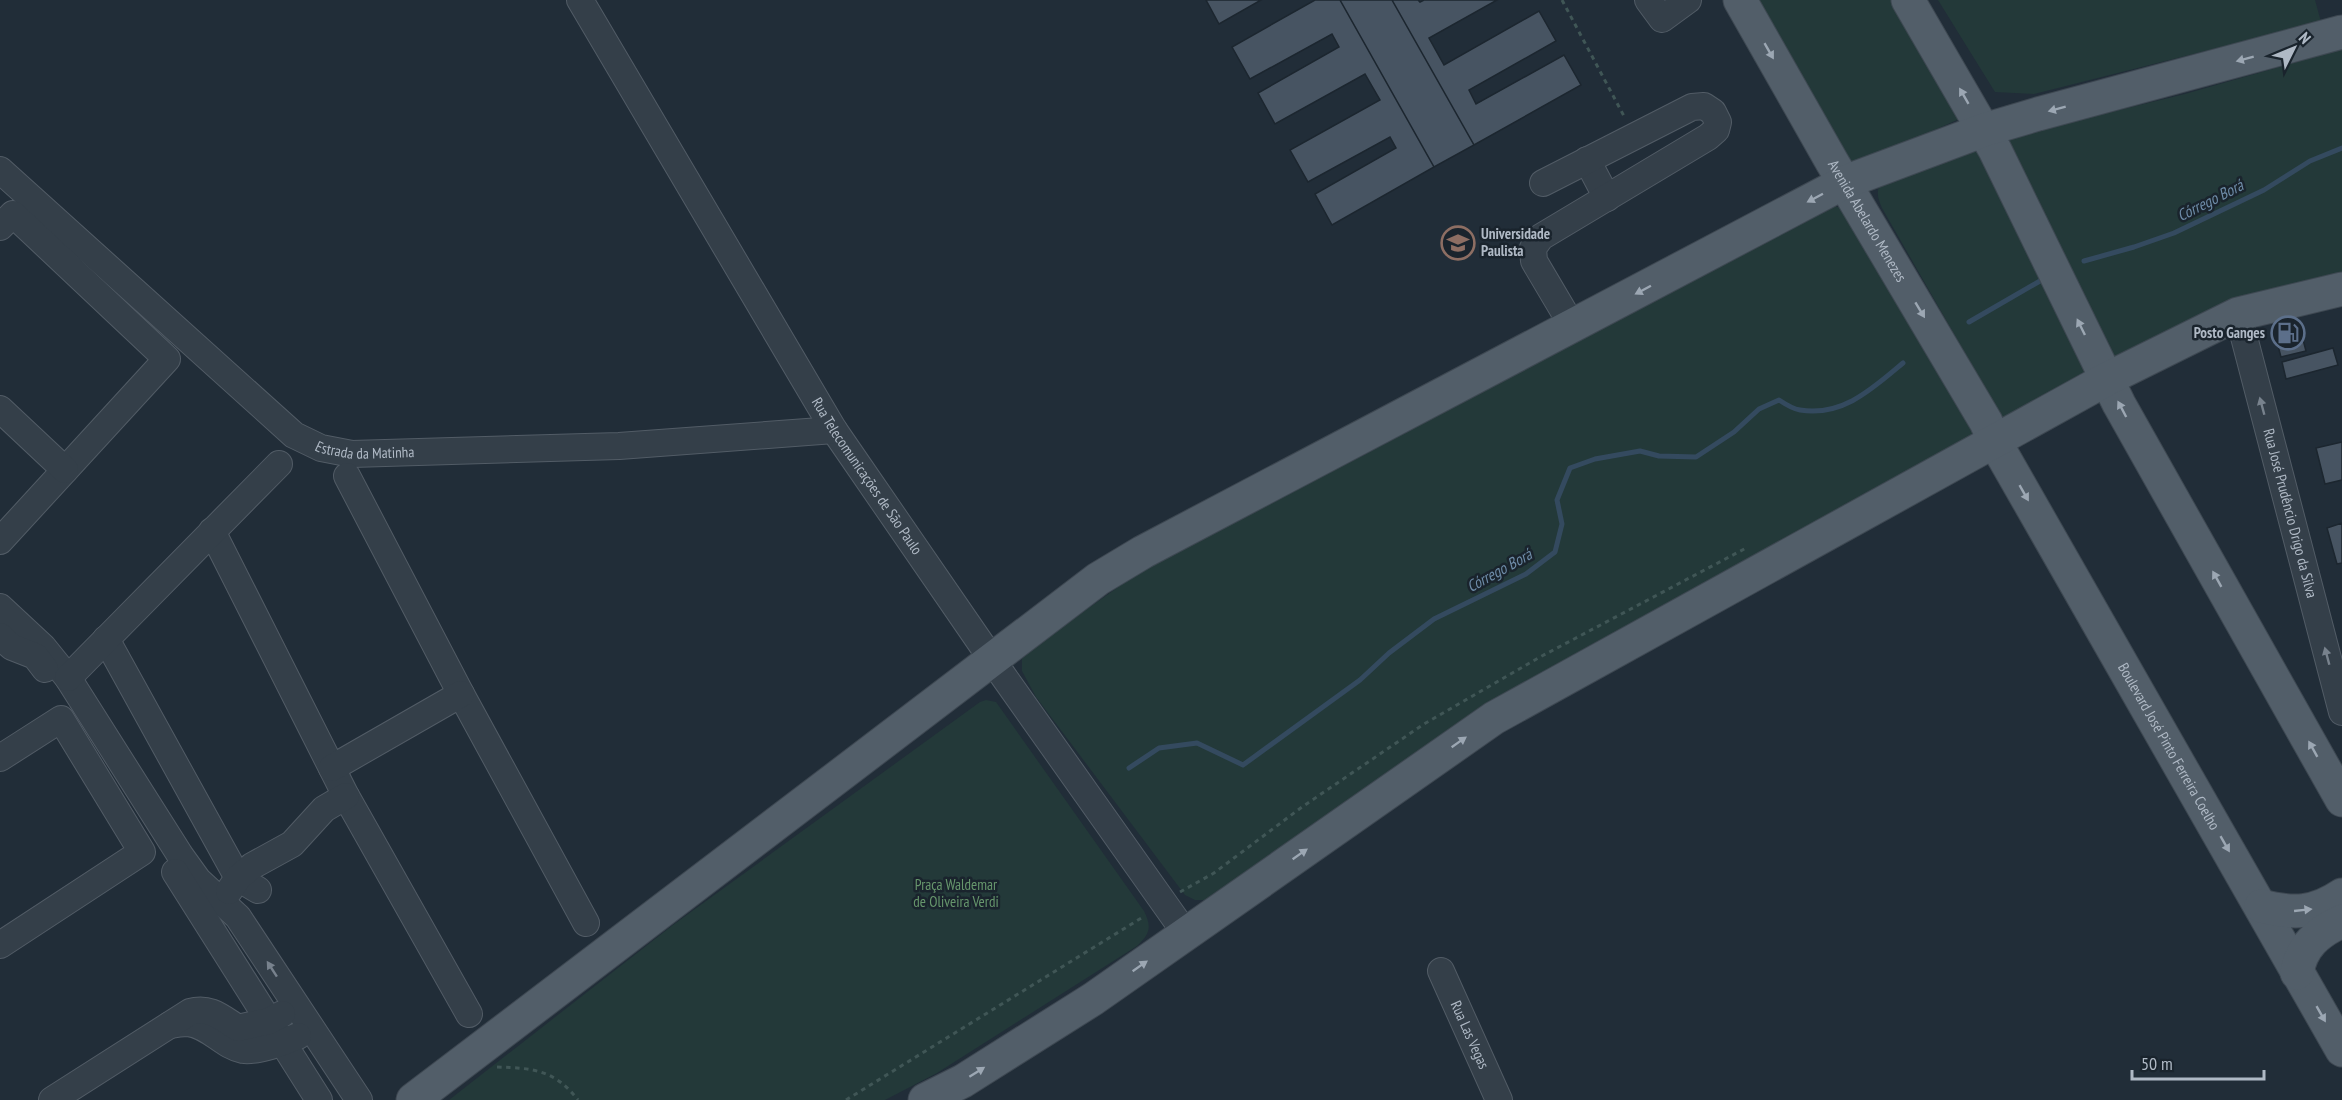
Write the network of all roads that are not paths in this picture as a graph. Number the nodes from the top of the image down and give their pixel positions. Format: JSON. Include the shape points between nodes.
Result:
{"nodes":[{"id":1,"x":580,"y":0,"type":"edge"},
{"id":2,"x":1648,"y":0,"type":"edge"},
{"id":3,"x":1688,"y":0,"type":"edge"},
{"id":4,"x":1740,"y":0,"type":"edge"},
{"id":5,"x":1908,"y":0,"type":"edge"},
{"id":6,"x":2342,"y":32,"type":"edge"},
{"id":7,"x":1984,"y":130,"type":"junction"},
{"id":8,"x":1587,"y":160,"type":"junction"},
{"id":9,"x":0,"y":170,"type":"edge"},
{"id":10,"x":1845,"y":182,"type":"junction"},
{"id":11,"x":1543,"y":183,"type":"dead end"},
{"id":12,"x":1607,"y":198,"type":"junction"},
{"id":13,"x":0,"y":227,"type":"edge"},
{"id":14,"x":2342,"y":289,"type":"edge"},
{"id":15,"x":2238,"y":314,"type":"junction"},
{"id":16,"x":1573,"y":327,"type":"junction"},
{"id":17,"x":2107,"y":379,"type":"junction"},
{"id":18,"x":0,"y":409,"type":"edge"},
{"id":19,"x":834,"y":430,"type":"junction"},
{"id":20,"x":1995,"y":442,"type":"junction"},
{"id":21,"x":279,"y":464,"type":"dead end"},
{"id":22,"x":65,"y":470,"type":"junction"},
{"id":23,"x":347,"y":476,"type":"dead end"},
{"id":24,"x":212,"y":531,"type":"junction"},
{"id":25,"x":0,"y":541,"type":"edge"},
{"id":26,"x":3,"y":623,"type":"edge"},
{"id":27,"x":106,"y":639,"type":"junction"},
{"id":28,"x":39,"y":652,"type":"junction"},
{"id":29,"x":992,"y":660,"type":"junction"},
{"id":30,"x":68,"y":678,"type":"junction"},
{"id":31,"x":461,"y":694,"type":"junction"},
{"id":32,"x":2342,"y":712,"type":"edge"},
{"id":33,"x":0,"y":758,"type":"edge"},
{"id":34,"x":333,"y":768,"type":"junction"},
{"id":35,"x":346,"y":796,"type":"junction"},
{"id":36,"x":2342,"y":800,"type":"edge"},
{"id":37,"x":248,"y":884,"type":"junction"},
{"id":38,"x":2342,"y":896,"type":"edge"},
{"id":39,"x":2261,"y":906,"type":"junction"},
{"id":40,"x":222,"y":913,"type":"junction"},
{"id":41,"x":2342,"y":921,"type":"edge"},
{"id":42,"x":586,"y":923,"type":"dead end"},
{"id":43,"x":1186,"y":934,"type":"junction"},
{"id":44,"x":0,"y":945,"type":"edge"},
{"id":45,"x":1441,"y":971,"type":"dead end"},
{"id":46,"x":2297,"y":973,"type":"junction"},
{"id":47,"x":297,"y":1007,"type":"junction"},
{"id":48,"x":469,"y":1014,"type":"dead end"},
{"id":49,"x":269,"y":1020,"type":"junction"},
{"id":50,"x":312,"y":1030,"type":"junction"},
{"id":51,"x":242,"y":1039,"type":"junction"},
{"id":52,"x":284,"y":1042,"type":"junction"},
{"id":53,"x":2342,"y":1050,"type":"edge"},
{"id":54,"x":341,"y":1075,"type":"junction"},
{"id":55,"x":316,"y":1096,"type":"edge"},
{"id":56,"x":52,"y":1100,"type":"edge"},
{"id":57,"x":359,"y":1100,"type":"edge"},
{"id":58,"x":413,"y":1100,"type":"edge"},
{"id":59,"x":925,"y":1100,"type":"edge"},
{"id":60,"x":1499,"y":1100,"type":"edge"}],
"edges":[{"from":1,"to":19,"type":"street","name":"Rua Telecomunicações de São Paulo"},
{"from":2,"to":3,"type":"street","via":[[1662,19]]},
{"from":4,"to":10,"type":"main road","name":"Avenida Abelardo Menezes","one_way":true},
{"from":7,"to":5,"type":"main road","one_way":true},
{"from":6,"to":7,"type":"main road","one_way":true},
{"from":7,"to":10,"type":"main road"},
{"from":17,"to":7,"type":"main road","one_way":true},
{"from":8,"to":11,"type":"street"},
{"from":8,"to":12,"type":"street"},
{"from":8,"to":12,"type":"street","via":[[1692,107],[1704,106],[1713,112],[1718,122],[1708,137]]},
{"from":9,"to":19,"type":"street","name":"Estrada da Matinha","via":[[294,435],[321,448],[352,454],[607,447]]},
{"from":10,"to":16,"type":"main road","one_way":true},
{"from":10,"to":20,"type":"main road","name":"Avenida Abelardo Menezes","one_way":true},
{"from":12,"to":16,"type":"street","via":[[1541,237],[1533,248],[1534,261]]},
{"from":13,"to":22,"type":"street","via":[[13,214],[167,359]]},
{"from":14,"to":15,"type":"main road"},
{"from":15,"to":17,"type":"main road"},
{"from":32,"to":15,"type":"street","name":"Rua José Prudêncio Drigo da Silva","one_way":true},
{"from":16,"to":29,"type":"main road","via":[[1143,552],[1098,579]]},
{"from":17,"to":20,"type":"main road"},
{"from":36,"to":17,"type":"main road","one_way":true},
{"from":18,"to":22,"type":"street"},
{"from":19,"to":29,"type":"street","name":"Rua Telecomunicações de São Paulo"},
{"from":20,"to":39,"type":"main road","name":"Boulevard José Pinto Ferreira Coelho","one_way":true},
{"from":43,"to":20,"type":"main road","one_way":true,"via":[[1494,718]]},
{"from":21,"to":24,"type":"street"},
{"from":22,"to":25,"type":"street"},
{"from":23,"to":31,"type":"street"},
{"from":24,"to":27,"type":"street"},
{"from":24,"to":34,"type":"street"},
{"from":26,"to":28,"type":"street","via":[[12,648]]},
{"from":27,"to":30,"type":"street"},
{"from":27,"to":37,"type":"street"},
{"from":28,"to":30,"type":"street"},
{"from":28,"to":40,"type":"street"},
{"from":29,"to":43,"type":"street","name":"Rua Telecomunicações de São Paulo"},
{"from":29,"to":58,"type":"main road"},
{"from":30,"to":40,"type":"street","via":[[180,855]]},
{"from":31,"to":34,"type":"street"},
{"from":31,"to":42,"type":"street"},
{"from":33,"to":44,"type":"street","via":[[61,719],[142,852]]},
{"from":34,"to":35,"type":"street"},
{"from":35,"to":37,"type":"street","via":[[324,809],[301,835],[252,867]]},
{"from":35,"to":48,"type":"street"},
{"from":37,"to":40,"type":"street"},
{"from":39,"to":38,"type":"main road","one_way":true,"via":[[2284,912],[2307,911]]},
{"from":39,"to":46,"type":"main road","name":"Boulevard José Pinto Ferreira Coelho"},
{"from":47,"to":40,"type":"street","one_way":true},
{"from":40,"to":49,"type":"street"},
{"from":41,"to":46,"type":"main road","via":[[2319,935],[2300,955]]},
{"from":59,"to":43,"type":"main road","one_way":true,"via":[[963,1081],[1093,999]]},
{"from":45,"to":60,"type":"street","name":"Rua Las Vegas"},
{"from":46,"to":53,"type":"main road","name":"Boulevard José Pinto Ferreira Coelho","one_way":true},
{"from":47,"to":49,"type":"street"},
{"from":47,"to":50,"type":"street"},
{"from":49,"to":51,"type":"street"},
{"from":49,"to":52,"type":"street"},
{"from":50,"to":52,"type":"street"},
{"from":50,"to":54,"type":"street"},
{"from":51,"to":52,"type":"street"},
{"from":51,"to":56,"type":"street","via":[[209,1011],[190,1012]]},
{"from":52,"to":55,"type":"street"},
{"from":54,"to":55,"type":"street"},
{"from":54,"to":57,"type":"street"}]}
